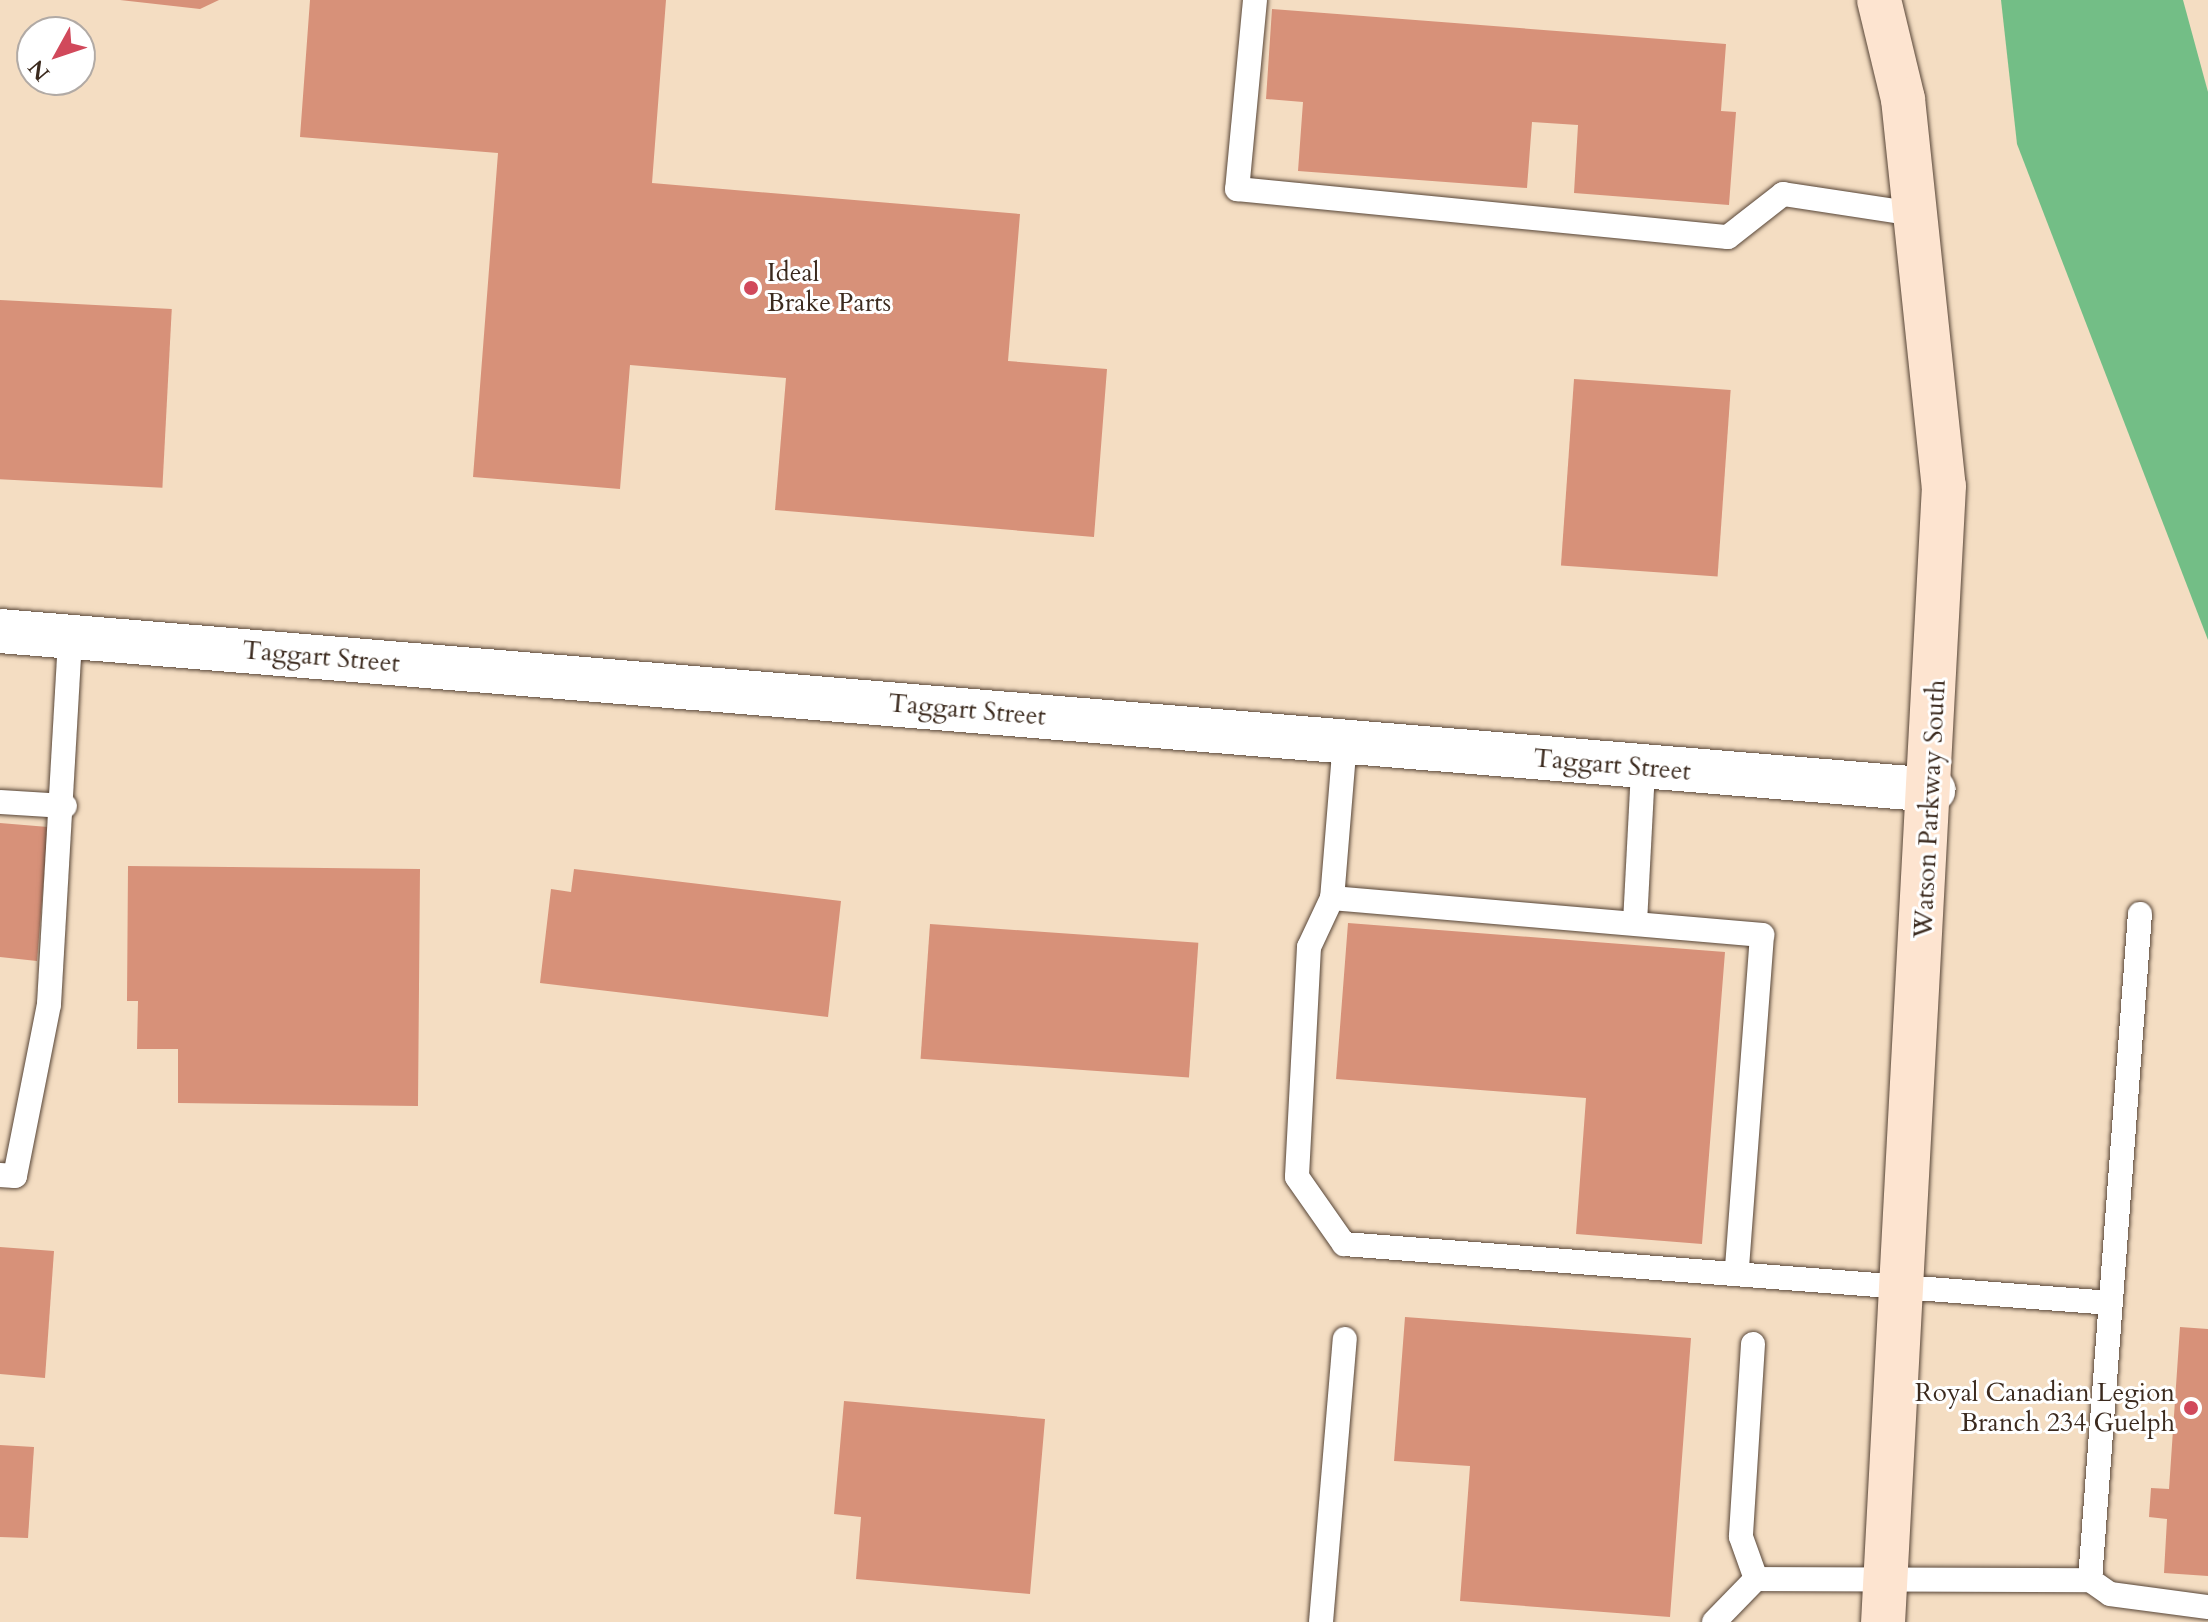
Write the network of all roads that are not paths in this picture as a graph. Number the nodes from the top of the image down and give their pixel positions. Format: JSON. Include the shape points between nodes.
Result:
{"nodes":[{"id":1,"x":1255,"y":0,"type":"edge"},
{"id":2,"x":1879,"y":0,"type":"edge"},
{"id":3,"x":1915,"y":214,"type":"junction"},
{"id":4,"x":0,"y":631,"type":"edge"},
{"id":5,"x":70,"y":637,"type":"junction"},
{"id":6,"x":1345,"y":741,"type":"junction"},
{"id":7,"x":1643,"y":768,"type":"junction"},
{"id":8,"x":1933,"y":790,"type":"junction"},
{"id":9,"x":0,"y":802,"type":"edge"},
{"id":10,"x":65,"y":806,"type":"junction"},
{"id":11,"x":1332,"y":898,"type":"junction"},
{"id":12,"x":2140,"y":914,"type":"dead end"},
{"id":13,"x":1635,"y":923,"type":"junction"},
{"id":14,"x":0,"y":1175,"type":"edge"},
{"id":15,"x":1737,"y":1270,"type":"junction"},
{"id":16,"x":1902,"y":1284,"type":"junction"},
{"id":17,"x":2110,"y":1303,"type":"junction"},
{"id":18,"x":1345,"y":1339,"type":"dead end"},
{"id":19,"x":1753,"y":1344,"type":"dead end"},
{"id":20,"x":1886,"y":1576,"type":"junction"},
{"id":21,"x":1756,"y":1579,"type":"junction"},
{"id":22,"x":2090,"y":1580,"type":"junction"},
{"id":23,"x":2208,"y":1607,"type":"edge"},
{"id":24,"x":1321,"y":1622,"type":"edge"},
{"id":25,"x":1714,"y":1622,"type":"edge"},
{"id":26,"x":1883,"y":1622,"type":"edge"}],
"edges":[{"from":1,"to":3,"type":"lane","via":[[1237,189],[1728,237],[1783,194]]},
{"from":2,"to":3,"type":"main road","name":"Watson Parkway South","via":[[1903,99]]},
{"from":3,"to":8,"type":"main road","name":"Watson Parkway South","via":[[1944,486]]},
{"from":4,"to":5,"type":"street","name":"Taggart Street"},
{"from":5,"to":6,"type":"street","name":"Taggart Street"},
{"from":5,"to":10,"type":"lane"},
{"from":6,"to":7,"type":"street","name":"Taggart Street"},
{"from":6,"to":11,"type":"lane"},
{"from":7,"to":8,"type":"street","name":"Taggart Street"},
{"from":7,"to":13,"type":"lane"},
{"from":8,"to":16,"type":"main road","name":"Watson Parkway South"},
{"from":9,"to":10,"type":"lane"},
{"from":10,"to":14,"type":"lane","via":[[49,1004],[15,1176]]},
{"from":11,"to":13,"type":"lane"},
{"from":11,"to":15,"type":"lane","via":[[1309,947],[1297,1177],[1344,1244]]},
{"from":12,"to":17,"type":"lane"},
{"from":13,"to":15,"type":"lane","via":[[1762,935]]},
{"from":15,"to":16,"type":"lane"},
{"from":16,"to":17,"type":"lane"},
{"from":16,"to":20,"type":"main road","name":"Watson Parkway South"},
{"from":17,"to":22,"type":"lane"},
{"from":18,"to":24,"type":"lane"},
{"from":19,"to":21,"type":"lane","via":[[1741,1537]]},
{"from":20,"to":21,"type":"lane"},
{"from":20,"to":22,"type":"lane"},
{"from":20,"to":26,"type":"main road","name":"Watson Parkway South"},
{"from":21,"to":25,"type":"lane"},
{"from":22,"to":23,"type":"lane","via":[[2110,1594]]}]}
